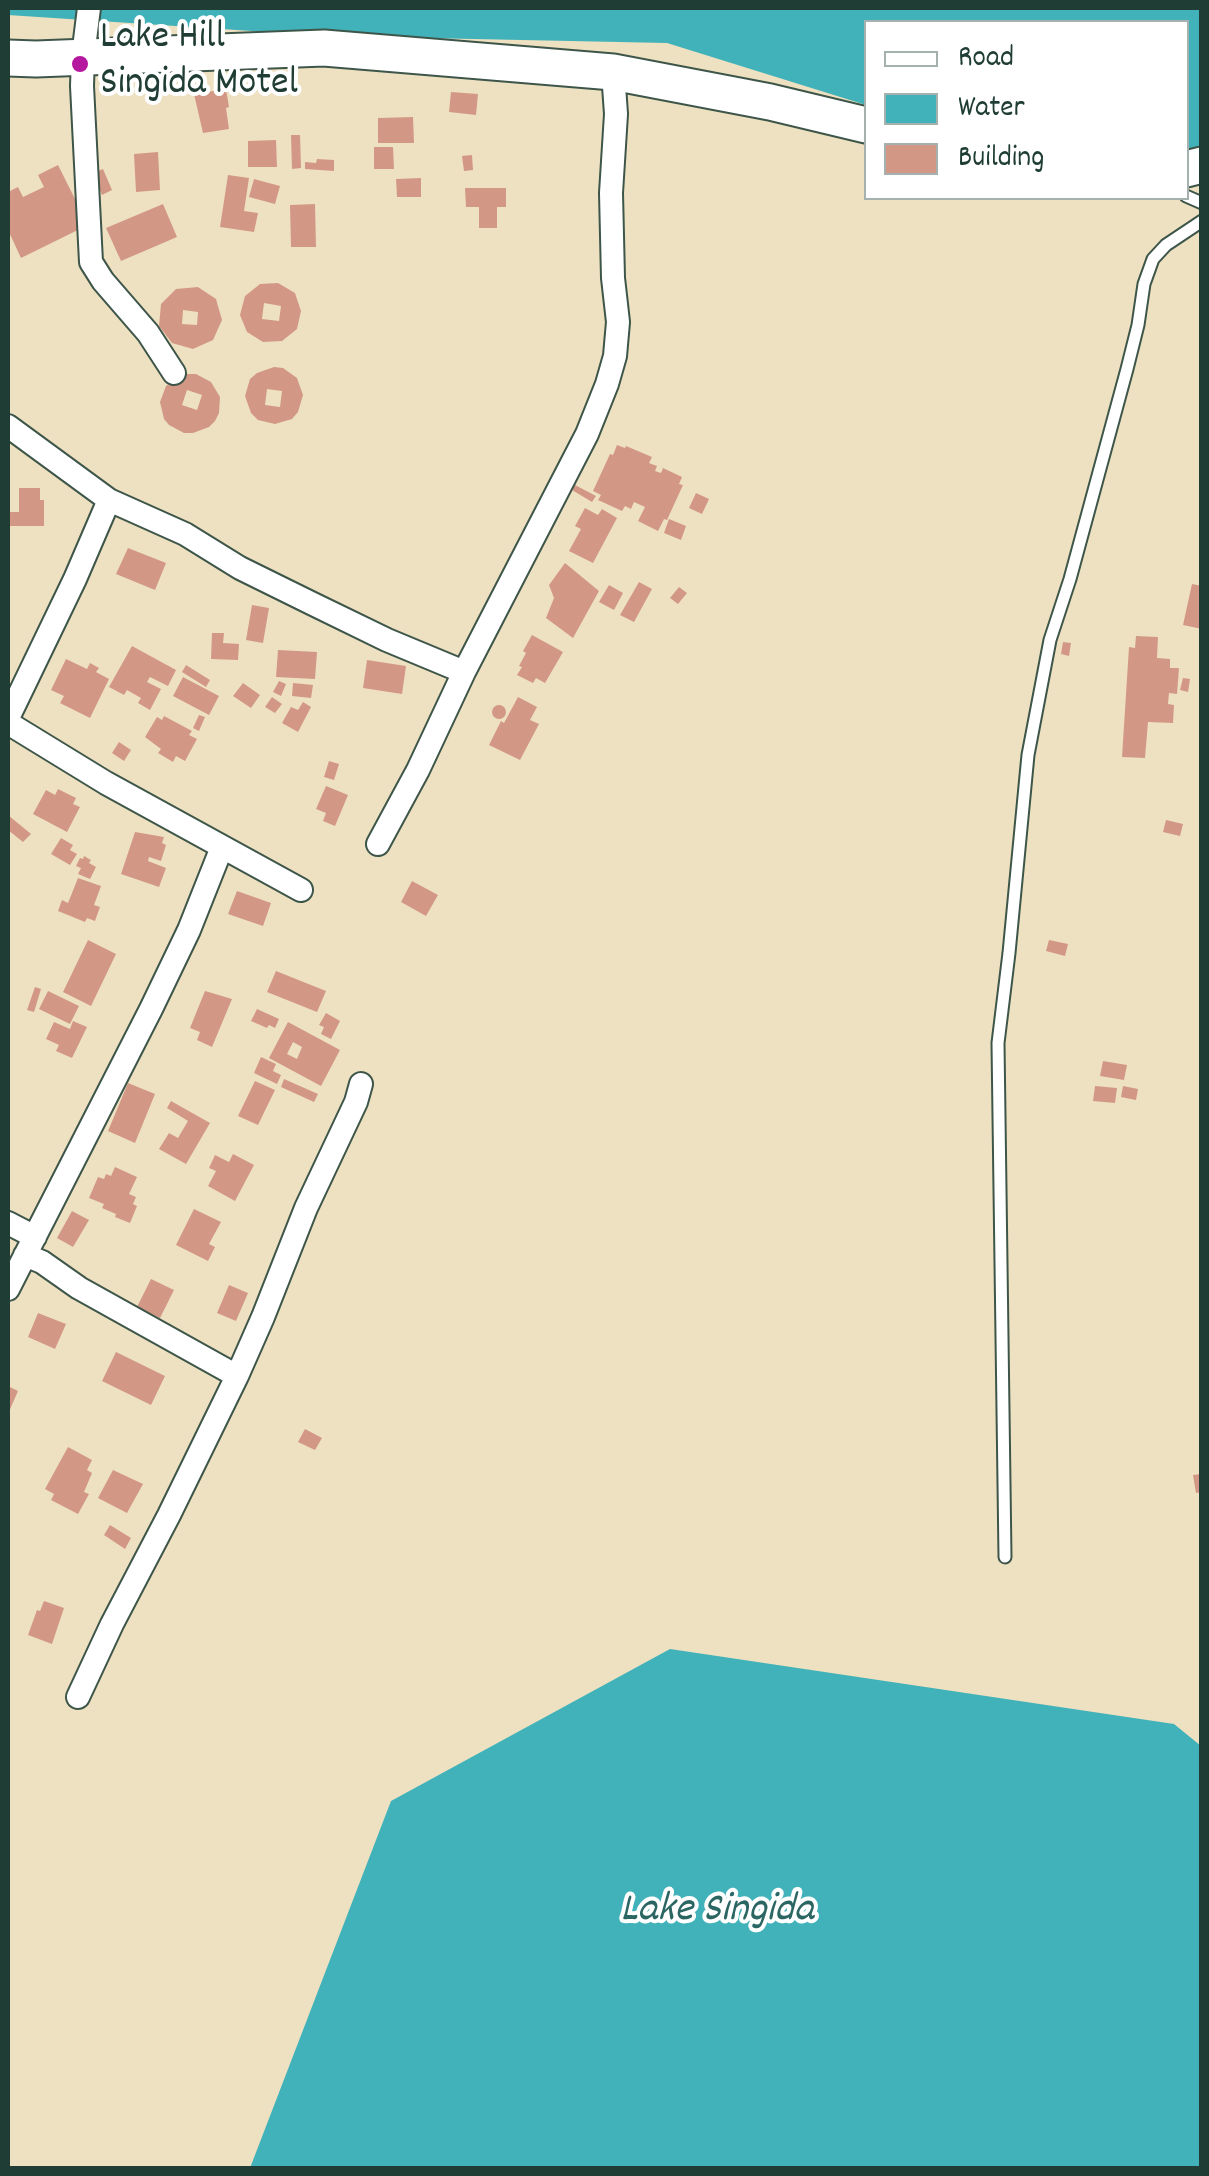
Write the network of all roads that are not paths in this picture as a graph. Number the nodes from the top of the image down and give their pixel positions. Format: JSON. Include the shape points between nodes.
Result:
{"nodes":[{"id":1,"x":89,"y":8,"type":"edge"},
{"id":2,"x":83,"y":56,"type":"junction"},
{"id":3,"x":8,"y":58,"type":"edge"},
{"id":4,"x":613,"y":72,"type":"junction"},
{"id":5,"x":864,"y":125,"type":"edge"},
{"id":6,"x":1202,"y":221,"type":"edge"},
{"id":7,"x":174,"y":373,"type":"dead end"},
{"id":8,"x":8,"y":426,"type":"edge"},
{"id":9,"x":109,"y":500,"type":"junction"},
{"id":10,"x":464,"y":672,"type":"junction"},
{"id":11,"x":8,"y":721,"type":"edge"},
{"id":12,"x":378,"y":844,"type":"dead end"},
{"id":13,"x":222,"y":847,"type":"junction"},
{"id":14,"x":301,"y":890,"type":"dead end"},
{"id":15,"x":361,"y":1084,"type":"dead end"},
{"id":16,"x":8,"y":1222,"type":"edge"},
{"id":17,"x":30,"y":1246,"type":"junction"},
{"id":18,"x":8,"y":1289,"type":"edge"},
{"id":19,"x":237,"y":1376,"type":"junction"},
{"id":20,"x":1005,"y":1557,"type":"dead end"},
{"id":21,"x":78,"y":1697,"type":"dead end"}],
"edges":[{"from":1,"to":2,"type":"street"},
{"from":2,"to":3,"type":"highway"},
{"from":2,"to":4,"type":"highway","via":[[324,48]]},
{"from":2,"to":7,"type":"street","via":[[90,262]]},
{"from":4,"to":5,"type":"highway"},
{"from":4,"to":10,"type":"street","via":[[615,356],[586,434]]},
{"from":6,"to":20,"type":"lane","via":[[1153,259],[1144,284],[1050,640],[1028,756],[998,1043]]},
{"from":8,"to":9,"type":"street"},
{"from":9,"to":10,"type":"street","via":[[328,612]]},
{"from":9,"to":11,"type":"street"},
{"from":10,"to":12,"type":"street"},
{"from":11,"to":13,"type":"street"},
{"from":13,"to":14,"type":"street"},
{"from":13,"to":17,"type":"street","via":[[189,930]]},
{"from":15,"to":19,"type":"street"},
{"from":16,"to":17,"type":"street"},
{"from":17,"to":18,"type":"street"},
{"from":17,"to":19,"type":"street","via":[[106,1304]]},
{"from":19,"to":21,"type":"street"}]}
